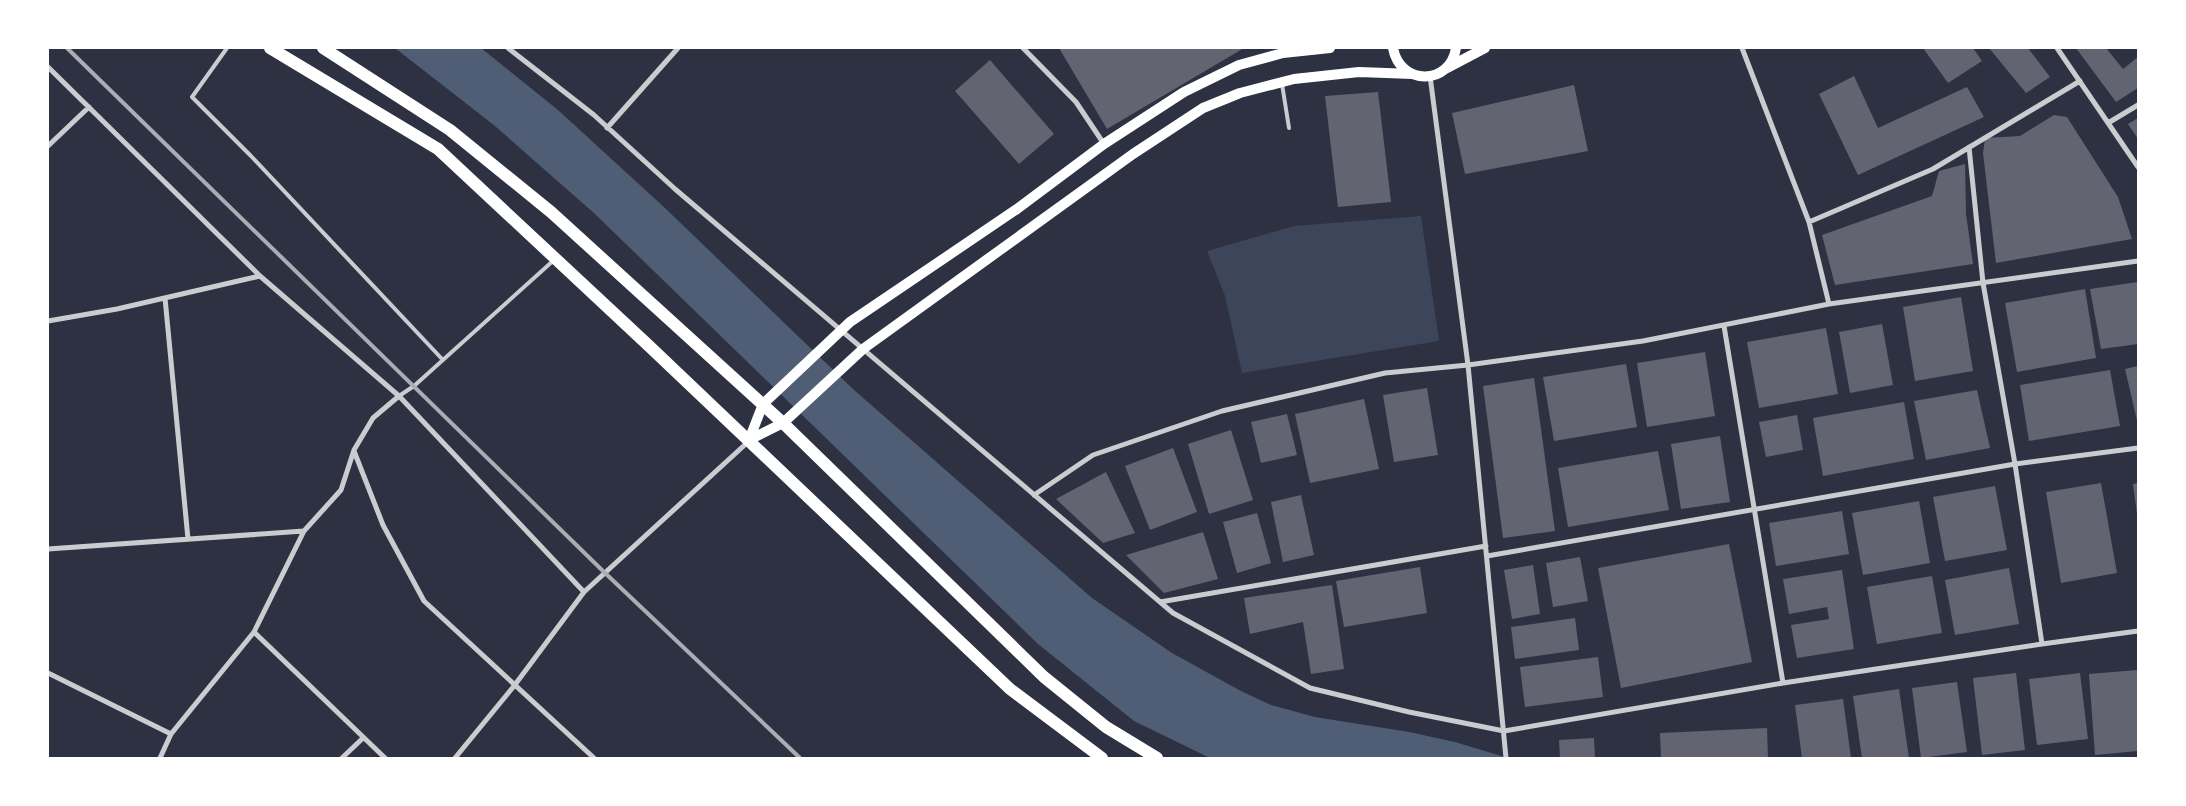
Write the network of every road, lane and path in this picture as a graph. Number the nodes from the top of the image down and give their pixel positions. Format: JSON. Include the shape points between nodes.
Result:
{"nodes":[{"id":1,"x":228,"y":48,"type":"edge"},
{"id":2,"x":270,"y":48,"type":"edge"},
{"id":3,"x":323,"y":48,"type":"edge"},
{"id":4,"x":508,"y":48,"type":"edge"},
{"id":5,"x":678,"y":48,"type":"edge"},
{"id":6,"x":1023,"y":48,"type":"edge"},
{"id":7,"x":1330,"y":48,"type":"edge"},
{"id":8,"x":1393,"y":48,"type":"edge"},
{"id":9,"x":1456,"y":48,"type":"edge"},
{"id":10,"x":1485,"y":48,"type":"edge"},
{"id":11,"x":1742,"y":48,"type":"edge"},
{"id":12,"x":2057,"y":48,"type":"edge"},
{"id":13,"x":1292,"y":50,"type":"edge"},
{"id":14,"x":48,"y":67,"type":"edge"},
{"id":15,"x":1444,"y":70,"type":"junction"},
{"id":16,"x":1413,"y":74,"type":"junction"},
{"id":17,"x":1430,"y":76,"type":"junction"},
{"id":18,"x":2080,"y":81,"type":"junction"},
{"id":19,"x":1281,"y":82,"type":"junction"},
{"id":20,"x":2138,"y":105,"type":"edge"},
{"id":21,"x":89,"y":107,"type":"junction"},
{"id":22,"x":2108,"y":123,"type":"junction"},
{"id":23,"x":607,"y":128,"type":"junction"},
{"id":24,"x":1289,"y":128,"type":"dead end"},
{"id":25,"x":1104,"y":144,"type":"junction"},
{"id":26,"x":48,"y":146,"type":"edge"},
{"id":27,"x":1969,"y":147,"type":"junction"},
{"id":28,"x":2138,"y":167,"type":"edge"},
{"id":29,"x":1809,"y":222,"type":"junction"},
{"id":30,"x":556,"y":259,"type":"junction"},
{"id":31,"x":2138,"y":261,"type":"edge"},
{"id":32,"x":260,"y":276,"type":"junction"},
{"id":33,"x":1983,"y":282,"type":"junction"},
{"id":34,"x":165,"y":298,"type":"junction"},
{"id":35,"x":1829,"y":304,"type":"junction"},
{"id":36,"x":48,"y":320,"type":"edge"},
{"id":37,"x":1724,"y":326,"type":"junction"},
{"id":38,"x":837,"y":335,"type":"junction"},
{"id":39,"x":863,"y":349,"type":"junction"},
{"id":40,"x":443,"y":360,"type":"junction"},
{"id":41,"x":1468,"y":366,"type":"junction"},
{"id":42,"x":399,"y":396,"type":"junction"},
{"id":43,"x":762,"y":404,"type":"junction"},
{"id":44,"x":783,"y":423,"type":"junction"},
{"id":45,"x":749,"y":440,"type":"junction"},
{"id":46,"x":2138,"y":448,"type":"edge"},
{"id":47,"x":354,"y":450,"type":"junction"},
{"id":48,"x":2015,"y":464,"type":"junction"},
{"id":49,"x":1034,"y":495,"type":"junction"},
{"id":50,"x":1756,"y":511,"type":"junction"},
{"id":51,"x":304,"y":531,"type":"junction"},
{"id":52,"x":188,"y":539,"type":"junction"},
{"id":53,"x":1486,"y":546,"type":"junction"},
{"id":54,"x":48,"y":549,"type":"edge"},
{"id":55,"x":1487,"y":556,"type":"junction"},
{"id":56,"x":584,"y":592,"type":"junction"},
{"id":57,"x":1160,"y":602,"type":"junction"},
{"id":58,"x":254,"y":632,"type":"junction"},
{"id":59,"x":2138,"y":632,"type":"edge"},
{"id":60,"x":2042,"y":644,"type":"junction"},
{"id":61,"x":48,"y":673,"type":"edge"},
{"id":62,"x":1783,"y":683,"type":"junction"},
{"id":63,"x":514,"y":686,"type":"junction"},
{"id":64,"x":1504,"y":732,"type":"junction"},
{"id":65,"x":171,"y":734,"type":"junction"},
{"id":66,"x":363,"y":738,"type":"junction"},
{"id":67,"x":1506,"y":756,"type":"edge"},
{"id":68,"x":160,"y":758,"type":"edge"},
{"id":69,"x":342,"y":758,"type":"edge"},
{"id":70,"x":385,"y":758,"type":"edge"},
{"id":71,"x":455,"y":758,"type":"edge"},
{"id":72,"x":594,"y":758,"type":"edge"},
{"id":73,"x":1102,"y":758,"type":"edge"},
{"id":74,"x":1157,"y":758,"type":"edge"}],
"edges":[{"from":1,"to":40,"type":"lane","via":[[192,97]]},
{"from":2,"to":30,"type":"highway","via":[[438,149]]},
{"from":3,"to":43,"type":"highway","via":[[450,130],[551,212]]},
{"from":4,"to":23,"type":"street"},
{"from":5,"to":23,"type":"street"},
{"from":6,"to":25,"type":"street","via":[[1076,102]]},
{"from":7,"to":13,"type":"main road"},
{"from":8,"to":16,"type":"main road","via":[[1399,64]]},
{"from":9,"to":15,"type":"main road","via":[[1454,57]]},
{"from":10,"to":15,"type":"main road"},
{"from":11,"to":29,"type":"street"},
{"from":12,"to":18,"type":"street"},
{"from":13,"to":25,"type":"main road","via":[[1239,64],[1208,79]]},
{"from":14,"to":21,"type":"street"},
{"from":15,"to":17,"type":"main road"},
{"from":16,"to":17,"type":"main road"},
{"from":16,"to":19,"type":"main road","via":[[1351,73]]},
{"from":17,"to":41,"type":"street"},
{"from":18,"to":22,"type":"street"},
{"from":18,"to":27,"type":"street"},
{"from":19,"to":24,"type":"lane"},
{"from":19,"to":39,"type":"main road","via":[[1215,101],[1188,116]]},
{"from":20,"to":22,"type":"street"},
{"from":21,"to":26,"type":"street"},
{"from":21,"to":32,"type":"street"},
{"from":22,"to":28,"type":"street"},
{"from":23,"to":38,"type":"street"},
{"from":25,"to":38,"type":"main road","via":[[1017,209],[858,316]]},
{"from":27,"to":29,"type":"street","via":[[1933,169]]},
{"from":27,"to":33,"type":"street"},
{"from":29,"to":35,"type":"street"},
{"from":30,"to":40,"type":"lane"},
{"from":30,"to":45,"type":"highway"},
{"from":31,"to":33,"type":"street"},
{"from":32,"to":34,"type":"street"},
{"from":32,"to":42,"type":"street"},
{"from":33,"to":35,"type":"street"},
{"from":33,"to":48,"type":"street"},
{"from":34,"to":36,"type":"street"},
{"from":34,"to":52,"type":"street"},
{"from":35,"to":37,"type":"street"},
{"from":37,"to":41,"type":"street"},
{"from":37,"to":50,"type":"street"},
{"from":38,"to":39,"type":"street"},
{"from":38,"to":43,"type":"main road"},
{"from":39,"to":44,"type":"main road"},
{"from":39,"to":49,"type":"street"},
{"from":40,"to":42,"type":"lane"},
{"from":41,"to":49,"type":"street","via":[[1385,374],[1222,411],[1093,455]]},
{"from":41,"to":53,"type":"street"},
{"from":42,"to":47,"type":"street","via":[[373,418]]},
{"from":42,"to":56,"type":"street"},
{"from":43,"to":44,"type":"highway"},
{"from":43,"to":45,"type":"main road"},
{"from":44,"to":45,"type":"main road"},
{"from":44,"to":74,"type":"highway","via":[[1044,677],[1106,728]]},
{"from":45,"to":56,"type":"street"},
{"from":45,"to":73,"type":"highway","via":[[1010,689]]},
{"from":46,"to":48,"type":"street"},
{"from":47,"to":51,"type":"street","via":[[341,490]]},
{"from":47,"to":63,"type":"street","via":[[383,524],[424,600]]},
{"from":48,"to":50,"type":"street"},
{"from":48,"to":60,"type":"street"},
{"from":49,"to":57,"type":"street"},
{"from":50,"to":55,"type":"street"},
{"from":50,"to":62,"type":"street"},
{"from":51,"to":52,"type":"street"},
{"from":51,"to":58,"type":"street"},
{"from":52,"to":54,"type":"street"},
{"from":53,"to":55,"type":"street"},
{"from":53,"to":57,"type":"street"},
{"from":55,"to":64,"type":"street"},
{"from":56,"to":63,"type":"street"},
{"from":57,"to":64,"type":"street","via":[[1173,613],[1310,688]]},
{"from":58,"to":65,"type":"street"},
{"from":58,"to":66,"type":"street"},
{"from":59,"to":60,"type":"street"},
{"from":60,"to":62,"type":"street"},
{"from":61,"to":65,"type":"street"},
{"from":62,"to":64,"type":"street"},
{"from":63,"to":71,"type":"street"},
{"from":63,"to":72,"type":"street"},
{"from":64,"to":67,"type":"street"},
{"from":65,"to":68,"type":"street"},
{"from":66,"to":69,"type":"street"},
{"from":66,"to":70,"type":"street"}]}
